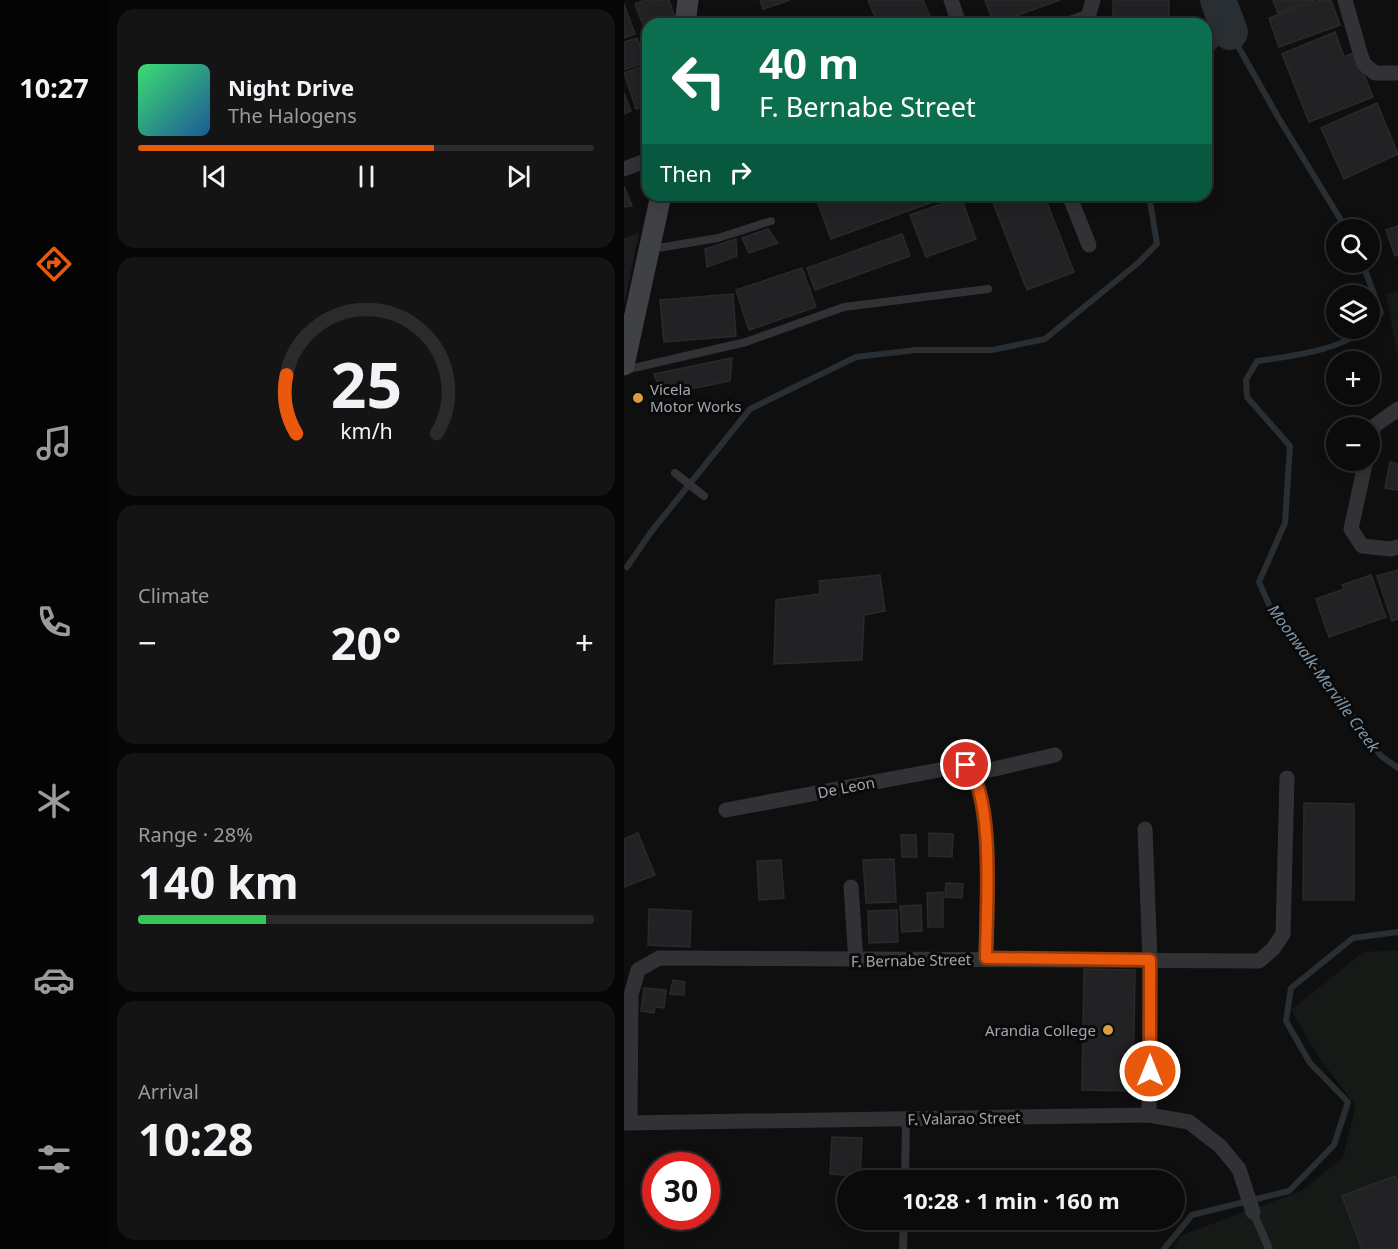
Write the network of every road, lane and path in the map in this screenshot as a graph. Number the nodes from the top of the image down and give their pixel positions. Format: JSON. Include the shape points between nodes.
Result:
{"nodes":[{"id":1,"x":688,"y":0,"type":"edge"},
{"id":2,"x":951,"y":0,"type":"edge"},
{"id":3,"x":1093,"y":0,"type":"edge"},
{"id":4,"x":1345,"y":0,"type":"edge"},
{"id":5,"x":686,"y":18,"type":"edge"},
{"id":6,"x":957,"y":18,"type":"edge"},
{"id":7,"x":1089,"y":18,"type":"edge"},
{"id":8,"x":1398,"y":73,"type":"edge"},
{"id":9,"x":642,"y":162,"type":"edge"},
{"id":10,"x":624,"y":169,"type":"edge"},
{"id":11,"x":660,"y":201,"type":"edge"},
{"id":12,"x":1072,"y":201,"type":"edge"},
{"id":13,"x":771,"y":221,"type":"dead end"},
{"id":14,"x":1089,"y":245,"type":"dead end"},
{"id":15,"x":651,"y":249,"type":"junction"},
{"id":16,"x":988,"y":289,"type":"dead end"},
{"id":17,"x":624,"y":365,"type":"edge"},
{"id":18,"x":624,"y":371,"type":"edge"},
{"id":19,"x":1398,"y":409,"type":"edge"},
{"id":20,"x":1380,"y":422,"type":"edge"},
{"id":21,"x":1364,"y":471,"type":"edge"},
{"id":22,"x":675,"y":473,"type":"dead end"},
{"id":23,"x":704,"y":496,"type":"dead end"},
{"id":24,"x":1398,"y":547,"type":"edge"},
{"id":25,"x":1055,"y":755,"type":"dead end"},
{"id":26,"x":969,"y":769,"type":"junction"},
{"id":27,"x":1287,"y":778,"type":"dead end"},
{"id":28,"x":726,"y":810,"type":"dead end"},
{"id":29,"x":1145,"y":829,"type":"dead end"},
{"id":30,"x":851,"y":887,"type":"dead end"},
{"id":31,"x":986,"y":958,"type":"junction"},
{"id":32,"x":1150,"y":960,"type":"junction"},
{"id":33,"x":856,"y":961,"type":"junction"},
{"id":34,"x":1149,"y":1115,"type":"junction"},
{"id":35,"x":906,"y":1119,"type":"junction"},
{"id":36,"x":627,"y":1123,"type":"edge"},
{"id":37,"x":905,"y":1170,"type":"edge"},
{"id":38,"x":1253,"y":1211,"type":"joint"},
{"id":39,"x":904,"y":1230,"type":"edge"},
{"id":40,"x":903,"y":1249,"type":"edge"},
{"id":41,"x":1269,"y":1249,"type":"edge"}],
"edges":[{"from":1,"to":5,"type":"main road"},
{"from":2,"to":6,"type":"street"},
{"from":3,"to":7,"type":"street"},
{"from":4,"to":8,"type":"street","via":[[1361,56],[1369,70],[1382,75]]},
{"from":9,"to":10,"type":"street"},
{"from":11,"to":15,"type":"main road"},
{"from":12,"to":14,"type":"street"},
{"from":13,"to":15,"type":"lane","via":[[718,237]]},
{"from":15,"to":17,"type":"main road"},
{"from":16,"to":18,"type":"lane","via":[[844,307],[746,342]]},
{"from":19,"to":20,"type":"street"},
{"from":21,"to":24,"type":"street","via":[[1351,529],[1362,546]]},
{"from":22,"to":23,"type":"lane"},
{"from":25,"to":26,"type":"street","name":"De Leon"},
{"from":26,"to":28,"type":"street","name":"De Leon"},
{"from":26,"to":31,"type":"street","via":[[985,810]]},
{"from":27,"to":32,"type":"street","name":"F. Bernabe Street","via":[[1283,934],[1273,949],[1259,961]]},
{"from":29,"to":32,"type":"street"},
{"from":30,"to":33,"type":"street"},
{"from":31,"to":32,"type":"street","name":"F. Bernabe Street"},
{"from":31,"to":33,"type":"street","name":"F. Bernabe Street"},
{"from":32,"to":34,"type":"street"},
{"from":33,"to":36,"type":"street","name":"F. Bernabe Street","via":[[659,958],[638,970],[631,995]]},
{"from":34,"to":35,"type":"street","name":"F. Valarao Street"},
{"from":34,"to":38,"type":"street","name":"F. Valarao Street","via":[[1189,1122],[1220,1146],[1239,1169]]},
{"from":35,"to":36,"type":"street","name":"F. Valarao Street"},
{"from":35,"to":37,"type":"lane"},
{"from":38,"to":41,"type":"lane"},
{"from":39,"to":40,"type":"lane"}]}
